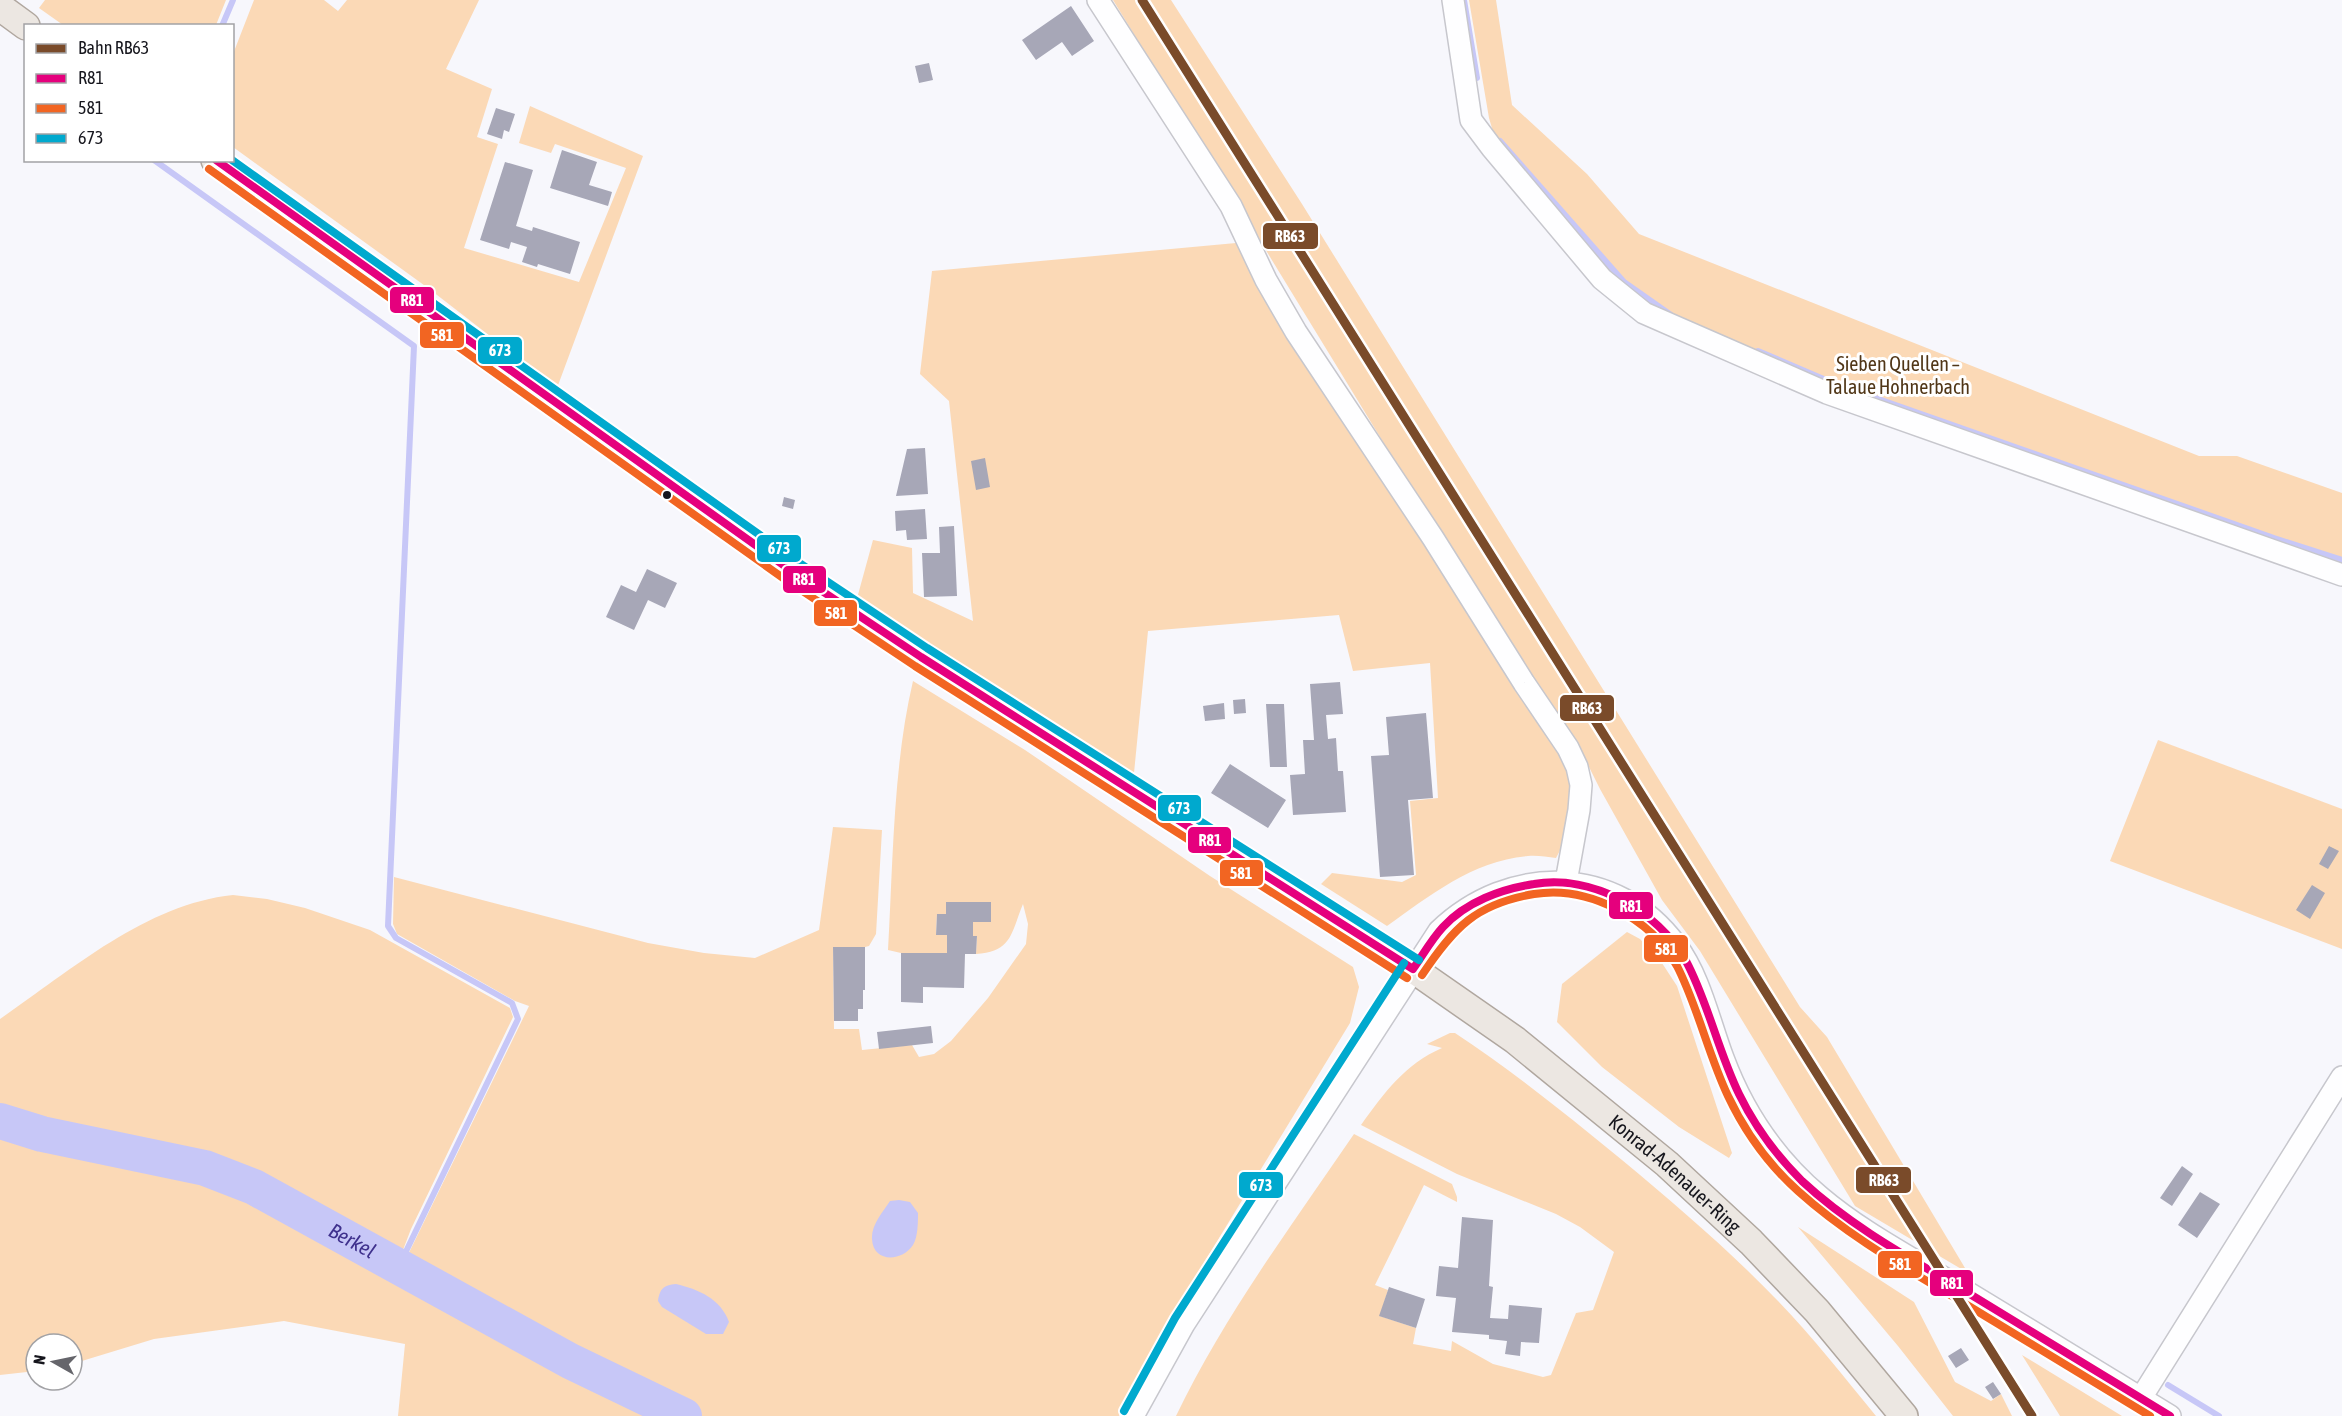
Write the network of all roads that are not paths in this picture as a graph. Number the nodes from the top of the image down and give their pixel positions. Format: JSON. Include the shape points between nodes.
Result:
{"nodes":[{"id":1,"x":1098,"y":0,"type":"edge"},
{"id":2,"x":1453,"y":0,"type":"edge"},
{"id":3,"x":0,"y":7,"type":"edge"},
{"id":4,"x":24,"y":25,"type":"edge"},
{"id":5,"x":218,"y":162,"type":"edge"},
{"id":6,"x":2342,"y":575,"type":"edge"},
{"id":7,"x":1566,"y":882,"type":"junction"},
{"id":8,"x":1413,"y":969,"type":"junction"},
{"id":9,"x":2342,"y":1077,"type":"edge"},
{"id":10,"x":2141,"y":1398,"type":"junction"},
{"id":11,"x":1133,"y":1416,"type":"edge"},
{"id":12,"x":1904,"y":1416,"type":"edge"},
{"id":13,"x":2170,"y":1416,"type":"edge"}],
"edges":[{"from":1,"to":7,"type":"street","via":[[1231,206],[1296,332],[1568,748],[1581,785]]},
{"from":2,"to":6,"type":"street","via":[[1471,120],[1602,279],[1644,313],[1827,393]]},
{"from":3,"to":4,"type":"main road"},
{"from":5,"to":8,"type":"main road","name":"Konrad-Adenauer-Ring","via":[[789,569]]},
{"from":7,"to":8,"type":"street","via":[[1528,883],[1483,899],[1450,920]]},
{"from":7,"to":10,"type":"street","via":[[1621,898],[1652,919],[1676,945],[1694,979],[1729,1075],[1747,1110],[1779,1156],[1821,1198],[1893,1247]]},
{"from":8,"to":11,"type":"street","via":[[1184,1324]]},
{"from":8,"to":12,"type":"main road","name":"Konrad-Adenauer-Ring","via":[[1515,1040],[1667,1164],[1751,1242],[1817,1311]]},
{"from":9,"to":10,"type":"street"},
{"from":10,"to":13,"type":"street"}]}
